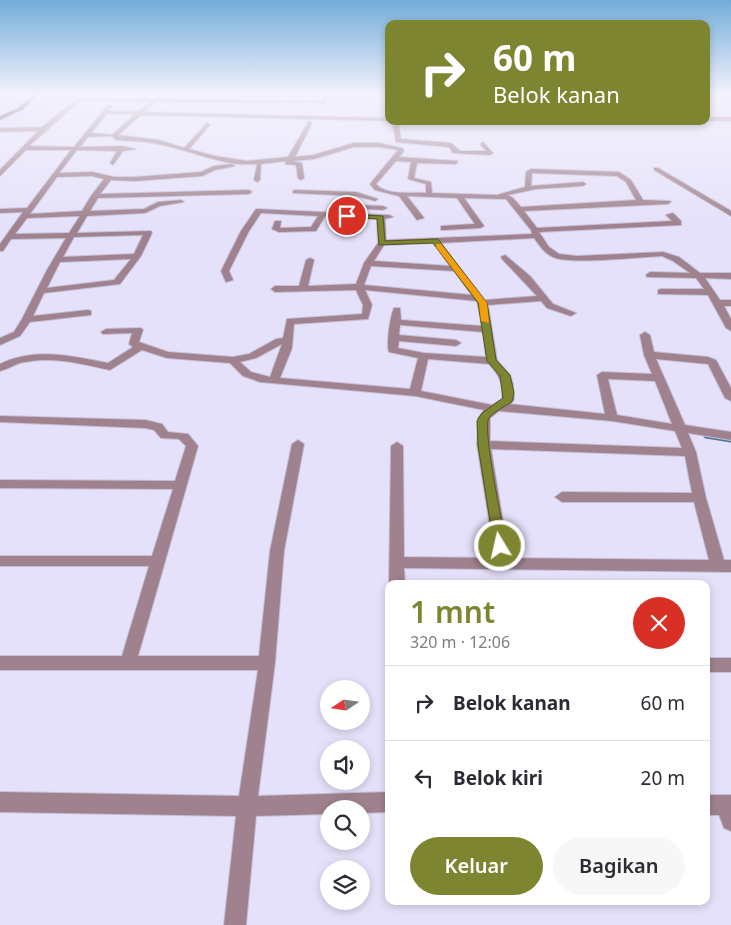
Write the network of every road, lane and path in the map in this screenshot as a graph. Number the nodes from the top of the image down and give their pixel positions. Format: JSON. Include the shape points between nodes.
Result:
{"nodes":[{"id":1,"x":34,"y":138,"type":"edge"},
{"id":2,"x":84,"y":138,"type":"edge"},
{"id":3,"x":118,"y":138,"type":"edge"},
{"id":4,"x":196,"y":138,"type":"edge"},
{"id":5,"x":301,"y":138,"type":"edge"},
{"id":6,"x":397,"y":138,"type":"edge"},
{"id":7,"x":422,"y":143,"type":"junction"},
{"id":8,"x":483,"y":144,"type":"dead end"},
{"id":9,"x":25,"y":148,"type":"junction"},
{"id":10,"x":76,"y":148,"type":"junction"},
{"id":11,"x":122,"y":148,"type":"junction"},
{"id":12,"x":187,"y":148,"type":"junction"},
{"id":13,"x":133,"y":149,"type":"dead end"},
{"id":14,"x":400,"y":149,"type":"junction"},
{"id":15,"x":214,"y":158,"type":"junction"},
{"id":16,"x":396,"y":159,"type":"junction"},
{"id":17,"x":290,"y":160,"type":"junction"},
{"id":18,"x":414,"y":161,"type":"junction"},
{"id":19,"x":456,"y":162,"type":"dead end"},
{"id":20,"x":113,"y":163,"type":"dead end"},
{"id":21,"x":259,"y":165,"type":"junction"},
{"id":22,"x":3,"y":168,"type":"edge"},
{"id":23,"x":656,"y":169,"type":"dead end"},
{"id":24,"x":213,"y":172,"type":"junction"},
{"id":25,"x":0,"y":174,"type":"edge"},
{"id":26,"x":55,"y":175,"type":"junction"},
{"id":27,"x":109,"y":178,"type":"junction"},
{"id":28,"x":300,"y":178,"type":"dead end"},
{"id":29,"x":257,"y":180,"type":"dead end"},
{"id":30,"x":583,"y":184,"type":"dead end"},
{"id":31,"x":528,"y":189,"type":"junction"},
{"id":32,"x":249,"y":192,"type":"dead end"},
{"id":33,"x":295,"y":192,"type":"dead end"},
{"id":34,"x":390,"y":194,"type":"junction"},
{"id":35,"x":429,"y":194,"type":"junction"},
{"id":36,"x":402,"y":195,"type":"junction"},
{"id":37,"x":459,"y":195,"type":"junction"},
{"id":38,"x":498,"y":195,"type":"junction"},
{"id":39,"x":94,"y":196,"type":"junction"},
{"id":40,"x":375,"y":199,"type":"junction"},
{"id":41,"x":181,"y":202,"type":"dead end"},
{"id":42,"x":641,"y":202,"type":"junction"},
{"id":43,"x":668,"y":202,"type":"dead end"},
{"id":44,"x":264,"y":204,"type":"dead end"},
{"id":45,"x":518,"y":209,"type":"junction"},
{"id":46,"x":0,"y":210,"type":"edge"},
{"id":47,"x":27,"y":213,"type":"junction"},
{"id":48,"x":85,"y":214,"type":"junction"},
{"id":49,"x":322,"y":214,"type":"junction"},
{"id":50,"x":731,"y":214,"type":"edge"},
{"id":51,"x":670,"y":215,"type":"dead end"},
{"id":52,"x":420,"y":218,"type":"dead end"},
{"id":53,"x":278,"y":223,"type":"dead end"},
{"id":54,"x":444,"y":228,"type":"dead end"},
{"id":55,"x":536,"y":233,"type":"junction"},
{"id":56,"x":71,"y":234,"type":"junction"},
{"id":57,"x":8,"y":237,"type":"junction"},
{"id":58,"x":490,"y":239,"type":"junction"},
{"id":59,"x":435,"y":241,"type":"junction"},
{"id":60,"x":382,"y":243,"type":"junction"},
{"id":61,"x":0,"y":249,"type":"edge"},
{"id":62,"x":500,"y":250,"type":"dead end"},
{"id":63,"x":137,"y":256,"type":"junction"},
{"id":64,"x":506,"y":257,"type":"dead end"},
{"id":65,"x":57,"y":260,"type":"junction"},
{"id":66,"x":310,"y":260,"type":"dead end"},
{"id":67,"x":368,"y":263,"type":"junction"},
{"id":68,"x":455,"y":269,"type":"junction"},
{"id":69,"x":650,"y":275,"type":"dead end"},
{"id":70,"x":731,"y":276,"type":"edge"},
{"id":71,"x":700,"y":278,"type":"junction"},
{"id":72,"x":229,"y":280,"type":"dead end"},
{"id":73,"x":359,"y":287,"type":"junction"},
{"id":74,"x":275,"y":289,"type":"dead end"},
{"id":75,"x":303,"y":289,"type":"junction"},
{"id":76,"x":40,"y":291,"type":"junction"},
{"id":77,"x":661,"y":292,"type":"dead end"},
{"id":78,"x":710,"y":292,"type":"junction"},
{"id":79,"x":545,"y":298,"type":"junction"},
{"id":80,"x":480,"y":300,"type":"junction"},
{"id":81,"x":717,"y":303,"type":"junction"},
{"id":82,"x":731,"y":303,"type":"edge"},
{"id":83,"x":397,"y":310,"type":"dead end"},
{"id":84,"x":88,"y":313,"type":"dead end"},
{"id":85,"x":571,"y":313,"type":"dead end"},
{"id":86,"x":27,"y":319,"type":"junction"},
{"id":87,"x":395,"y":322,"type":"junction"},
{"id":88,"x":731,"y":328,"type":"edge"},
{"id":89,"x":487,"y":329,"type":"junction"},
{"id":90,"x":106,"y":332,"type":"dead end"},
{"id":91,"x":645,"y":335,"type":"dead end"},
{"id":92,"x":392,"y":337,"type":"junction"},
{"id":93,"x":288,"y":340,"type":"junction"},
{"id":94,"x":0,"y":342,"type":"edge"},
{"id":95,"x":456,"y":342,"type":"dead end"},
{"id":96,"x":141,"y":346,"type":"junction"},
{"id":97,"x":649,"y":355,"type":"junction"},
{"id":98,"x":424,"y":356,"type":"junction"},
{"id":99,"x":233,"y":360,"type":"junction"},
{"id":100,"x":492,"y":361,"type":"junction"},
{"id":101,"x":0,"y":368,"type":"edge"},
{"id":102,"x":658,"y":378,"type":"junction"},
{"id":103,"x":274,"y":381,"type":"junction"},
{"id":104,"x":414,"y":394,"type":"junction"},
{"id":105,"x":731,"y":398,"type":"edge"},
{"id":106,"x":498,"y":408,"type":"junction"},
{"id":107,"x":612,"y":418,"type":"junction"},
{"id":108,"x":0,"y":419,"type":"edge"},
{"id":109,"x":680,"y":429,"type":"junction"},
{"id":110,"x":731,"y":436,"type":"edge"},
{"id":111,"x":298,"y":444,"type":"dead end"},
{"id":112,"x":483,"y":445,"type":"junction"},
{"id":113,"x":397,"y":446,"type":"dead end"},
{"id":114,"x":690,"y":452,"type":"junction"},
{"id":115,"x":0,"y":484,"type":"edge"},
{"id":116,"x":181,"y":485,"type":"junction"},
{"id":117,"x":562,"y":497,"type":"dead end"},
{"id":118,"x":699,"y":498,"type":"junction"},
{"id":119,"x":0,"y":561,"type":"edge"},
{"id":120,"x":159,"y":561,"type":"junction"},
{"id":121,"x":396,"y":562,"type":"junction"},
{"id":122,"x":503,"y":564,"type":"junction"},
{"id":123,"x":725,"y":565,"type":"edge"},
{"id":124,"x":397,"y":580,"type":"edge"},
{"id":125,"x":0,"y":662,"type":"edge"},
{"id":126,"x":128,"y":662,"type":"junction"},
{"id":127,"x":266,"y":663,"type":"junction"},
{"id":128,"x":710,"y":665,"type":"edge"},
{"id":129,"x":731,"y":665,"type":"edge"},
{"id":130,"x":0,"y":802,"type":"edge"},
{"id":131,"x":385,"y":802,"type":"edge"},
{"id":132,"x":247,"y":805,"type":"junction"},
{"id":133,"x":235,"y":925,"type":"edge"}],
"edges":[{"from":1,"to":9,"type":"street"},
{"from":2,"to":10,"type":"street"},
{"from":3,"to":12,"type":"street"},
{"from":4,"to":12,"type":"street"},
{"from":5,"to":17,"type":"street"},
{"from":6,"to":7,"type":"street"},
{"from":7,"to":8,"type":"street","via":[[451,145],[460,153],[489,153]]},
{"from":7,"to":14,"type":"street"},
{"from":9,"to":10,"type":"street"},
{"from":9,"to":22,"type":"street"},
{"from":10,"to":11,"type":"street"},
{"from":10,"to":26,"type":"street"},
{"from":11,"to":13,"type":"street"},
{"from":11,"to":20,"type":"street"},
{"from":12,"to":15,"type":"street"},
{"from":14,"to":16,"type":"street"},
{"from":14,"to":17,"type":"street","via":[[379,142]]},
{"from":15,"to":17,"type":"street","via":[[248,163]]},
{"from":15,"to":24,"type":"street","via":[[210,163]]},
{"from":16,"to":18,"type":"street"},
{"from":16,"to":34,"type":"street","via":[[373,184]]},
{"from":18,"to":19,"type":"street"},
{"from":18,"to":35,"type":"street","via":[[411,179],[429,183]]},
{"from":21,"to":24,"type":"street","via":[[234,165]]},
{"from":21,"to":28,"type":"street","via":[[298,162]]},
{"from":21,"to":29,"type":"street"},
{"from":22,"to":25,"type":"street"},
{"from":23,"to":50,"type":"street"},
{"from":24,"to":27,"type":"street","via":[[120,180]]},
{"from":26,"to":27,"type":"street","via":[[92,174]]},
{"from":26,"to":47,"type":"street"},
{"from":27,"to":39,"type":"street"},
{"from":30,"to":31,"type":"street"},
{"from":31,"to":38,"type":"street"},
{"from":31,"to":42,"type":"street","via":[[529,172],[532,171],[614,172],[629,181]]},
{"from":32,"to":39,"type":"street","via":[[220,188]]},
{"from":33,"to":40,"type":"street","via":[[356,194]]},
{"from":34,"to":36,"type":"street"},
{"from":34,"to":40,"type":"street"},
{"from":35,"to":36,"type":"street"},
{"from":35,"to":37,"type":"street"},
{"from":36,"to":52,"type":"street"},
{"from":37,"to":38,"type":"street"},
{"from":37,"to":54,"type":"street","via":[[480,226]]},
{"from":38,"to":45,"type":"street","via":[[511,199]]},
{"from":39,"to":48,"type":"street"},
{"from":40,"to":44,"type":"street","via":[[383,208]]},
{"from":41,"to":48,"type":"street","via":[[158,204],[148,211]]},
{"from":42,"to":43,"type":"street"},
{"from":42,"to":45,"type":"street"},
{"from":45,"to":55,"type":"street"},
{"from":46,"to":47,"type":"street"},
{"from":47,"to":48,"type":"street"},
{"from":47,"to":57,"type":"street"},
{"from":48,"to":56,"type":"street"},
{"from":49,"to":53,"type":"street","via":[[313,228],[279,230],[276,229]]},
{"from":49,"to":60,"type":"street","via":[[381,217]]},
{"from":49,"to":72,"type":"street","via":[[259,211],[224,271]]},
{"from":51,"to":55,"type":"street","via":[[678,223]]},
{"from":55,"to":58,"type":"street"},
{"from":55,"to":71,"type":"street","via":[[549,252],[562,257],[663,254],[691,266]]},
{"from":56,"to":57,"type":"street"},
{"from":56,"to":63,"type":"street","via":[[148,232]]},
{"from":56,"to":65,"type":"street"},
{"from":57,"to":61,"type":"street"},
{"from":58,"to":59,"type":"street"},
{"from":58,"to":62,"type":"street"},
{"from":59,"to":60,"type":"street"},
{"from":59,"to":68,"type":"street"},
{"from":60,"to":67,"type":"street"},
{"from":63,"to":65,"type":"street"},
{"from":63,"to":76,"type":"street","via":[[114,283]]},
{"from":64,"to":79,"type":"street"},
{"from":65,"to":76,"type":"street"},
{"from":66,"to":75,"type":"street"},
{"from":67,"to":68,"type":"street"},
{"from":67,"to":73,"type":"street"},
{"from":68,"to":80,"type":"street"},
{"from":69,"to":71,"type":"street"},
{"from":70,"to":71,"type":"street"},
{"from":71,"to":78,"type":"street"},
{"from":73,"to":75,"type":"street"},
{"from":73,"to":80,"type":"street"},
{"from":73,"to":93,"type":"street","via":[[368,303],[365,317],[290,321]]},
{"from":74,"to":75,"type":"street"},
{"from":76,"to":86,"type":"street"},
{"from":77,"to":78,"type":"street"},
{"from":78,"to":81,"type":"street"},
{"from":79,"to":80,"type":"street"},
{"from":79,"to":85,"type":"street","via":[[554,308]]},
{"from":80,"to":89,"type":"street"},
{"from":81,"to":82,"type":"street"},
{"from":81,"to":88,"type":"street"},
{"from":83,"to":87,"type":"street"},
{"from":84,"to":86,"type":"street"},
{"from":86,"to":94,"type":"street","via":[[17,334]]},
{"from":87,"to":89,"type":"street"},
{"from":87,"to":92,"type":"street"},
{"from":89,"to":100,"type":"street"},
{"from":90,"to":96,"type":"street","via":[[138,330],[134,344]]},
{"from":91,"to":97,"type":"street"},
{"from":92,"to":95,"type":"street"},
{"from":92,"to":98,"type":"street","via":[[392,350]]},
{"from":93,"to":99,"type":"street","via":[[252,356]]},
{"from":93,"to":103,"type":"street"},
{"from":96,"to":99,"type":"street","via":[[192,359]]},
{"from":96,"to":101,"type":"street","via":[[110,367],[46,357],[13,362]]},
{"from":97,"to":102,"type":"street"},
{"from":97,"to":105,"type":"street","via":[[712,362]]},
{"from":98,"to":100,"type":"street"},
{"from":98,"to":104,"type":"street"},
{"from":99,"to":103,"type":"street","via":[[247,374]]},
{"from":100,"to":106,"type":"street","via":[[505,375],[508,384],[508,400]]},
{"from":102,"to":107,"type":"street","via":[[602,375]]},
{"from":102,"to":109,"type":"street"},
{"from":103,"to":104,"type":"street"},
{"from":104,"to":106,"type":"street"},
{"from":106,"to":107,"type":"street"},
{"from":106,"to":112,"type":"street","via":[[482,421]]},
{"from":107,"to":109,"type":"street"},
{"from":108,"to":116,"type":"street","via":[[145,424],[158,427],[165,435],[184,436],[192,446]]},
{"from":109,"to":110,"type":"street"},
{"from":109,"to":114,"type":"street"},
{"from":111,"to":127,"type":"street","via":[[276,551]]},
{"from":112,"to":114,"type":"street"},
{"from":112,"to":122,"type":"street"},
{"from":113,"to":121,"type":"street"},
{"from":114,"to":118,"type":"street"},
{"from":115,"to":116,"type":"street"},
{"from":116,"to":120,"type":"street"},
{"from":117,"to":118,"type":"street"},
{"from":118,"to":123,"type":"street"},
{"from":119,"to":120,"type":"street"},
{"from":120,"to":126,"type":"street"},
{"from":121,"to":122,"type":"street"},
{"from":121,"to":124,"type":"street"},
{"from":122,"to":123,"type":"street"},
{"from":125,"to":126,"type":"street"},
{"from":126,"to":127,"type":"street"},
{"from":127,"to":132,"type":"street"},
{"from":128,"to":129,"type":"street"},
{"from":130,"to":132,"type":"street"},
{"from":131,"to":132,"type":"street"},
{"from":132,"to":133,"type":"street"}]}
